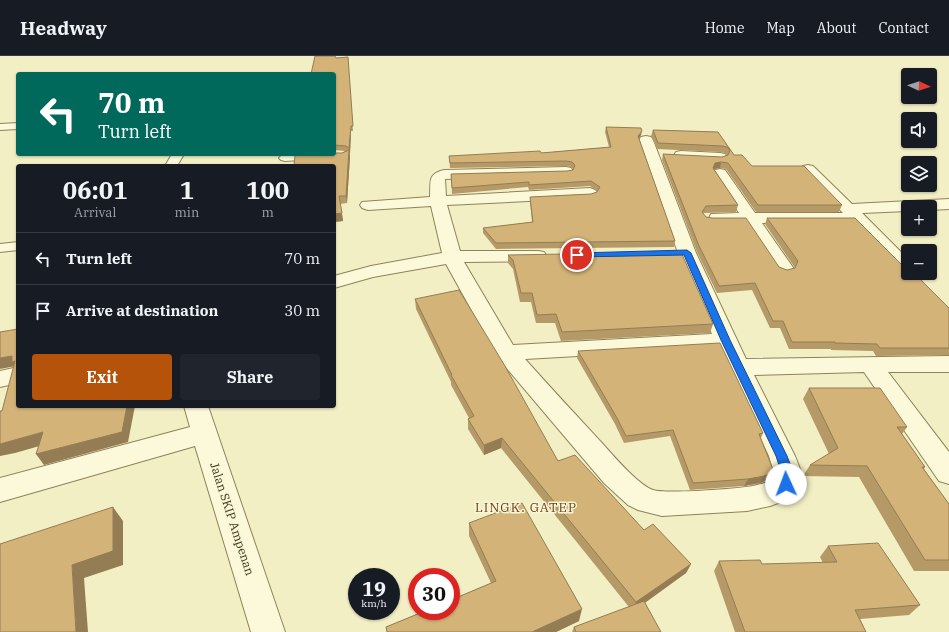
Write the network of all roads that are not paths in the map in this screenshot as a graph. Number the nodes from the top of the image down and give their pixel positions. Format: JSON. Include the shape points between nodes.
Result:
{"nodes":[{"id":1,"x":16,"y":126,"type":"edge"},
{"id":2,"x":0,"y":127,"type":"edge"},
{"id":3,"x":646,"y":140,"type":"dead end"},
{"id":4,"x":652,"y":154,"type":"junction"},
{"id":5,"x":328,"y":156,"type":"edge"},
{"id":6,"x":720,"y":156,"type":"edge"},
{"id":7,"x":284,"y":159,"type":"edge"},
{"id":8,"x":808,"y":169,"type":"edge"},
{"id":9,"x":566,"y":171,"type":"edge"},
{"id":10,"x":720,"y":173,"type":"dead end"},
{"id":11,"x":590,"y":193,"type":"edge"},
{"id":12,"x":438,"y":201,"type":"junction"},
{"id":13,"x":949,"y":204,"type":"edge"},
{"id":14,"x":368,"y":205,"type":"dead end"},
{"id":15,"x":937,"y":206,"type":"edge"},
{"id":16,"x":901,"y":210,"type":"edge"},
{"id":17,"x":937,"y":213,"type":"edge"},
{"id":18,"x":853,"y":214,"type":"junction"},
{"id":19,"x":710,"y":218,"type":"edge"},
{"id":20,"x":752,"y":218,"type":"junction"},
{"id":21,"x":949,"y":221,"type":"edge"},
{"id":22,"x":16,"y":246,"type":"edge"},
{"id":23,"x":0,"y":248,"type":"edge"},
{"id":24,"x":554,"y":255,"type":"edge"},
{"id":25,"x":452,"y":257,"type":"junction"},
{"id":26,"x":901,"y":262,"type":"edge"},
{"id":27,"x":785,"y":269,"type":"edge"},
{"id":28,"x":336,"y":281,"type":"edge"},
{"id":29,"x":726,"y":340,"type":"junction"},
{"id":30,"x":506,"y":353,"type":"junction"},
{"id":31,"x":870,"y":364,"type":"junction"},
{"id":32,"x":949,"y":364,"type":"edge"},
{"id":33,"x":738,"y":367,"type":"junction"},
{"id":34,"x":16,"y":375,"type":"edge"},
{"id":35,"x":0,"y":379,"type":"edge"},
{"id":36,"x":201,"y":419,"type":"edge"},
{"id":37,"x":949,"y":473,"type":"edge"},
{"id":38,"x":0,"y":490,"type":"edge"},
{"id":39,"x":268,"y":632,"type":"edge"}],
"edges":[{"from":1,"to":2,"type":"lane"},
{"from":3,"to":4,"type":"street"},
{"from":4,"to":6,"type":"street"},
{"from":4,"to":29,"type":"street","via":[[679,253]]},
{"from":5,"to":7,"type":"lane"},
{"from":8,"to":18,"type":"street"},
{"from":9,"to":12,"type":"street","via":[[440,175],[437,180]]},
{"from":10,"to":20,"type":"street"},
{"from":11,"to":12,"type":"street"},
{"from":12,"to":14,"type":"street"},
{"from":12,"to":25,"type":"street"},
{"from":13,"to":15,"type":"street"},
{"from":16,"to":18,"type":"street"},
{"from":17,"to":21,"type":"street"},
{"from":18,"to":20,"type":"street"},
{"from":18,"to":26,"type":"street"},
{"from":19,"to":20,"type":"street"},
{"from":20,"to":27,"type":"street"},
{"from":22,"to":23,"type":"lane"},
{"from":24,"to":25,"type":"street"},
{"from":25,"to":28,"type":"street","via":[[371,272]]},
{"from":25,"to":30,"type":"street"},
{"from":29,"to":30,"type":"street"},
{"from":29,"to":33,"type":"street"},
{"from":30,"to":33,"type":"street","via":[[614,475],[638,496],[662,504],[747,499],[779,491],[786,484],[788,474],[782,456]]},
{"from":31,"to":32,"type":"street"},
{"from":31,"to":33,"type":"street"},
{"from":31,"to":37,"type":"street"},
{"from":34,"to":35,"type":"street"},
{"from":36,"to":38,"type":"street"},
{"from":36,"to":39,"type":"street","name":"Jalan SKIP Ampenan"}]}
